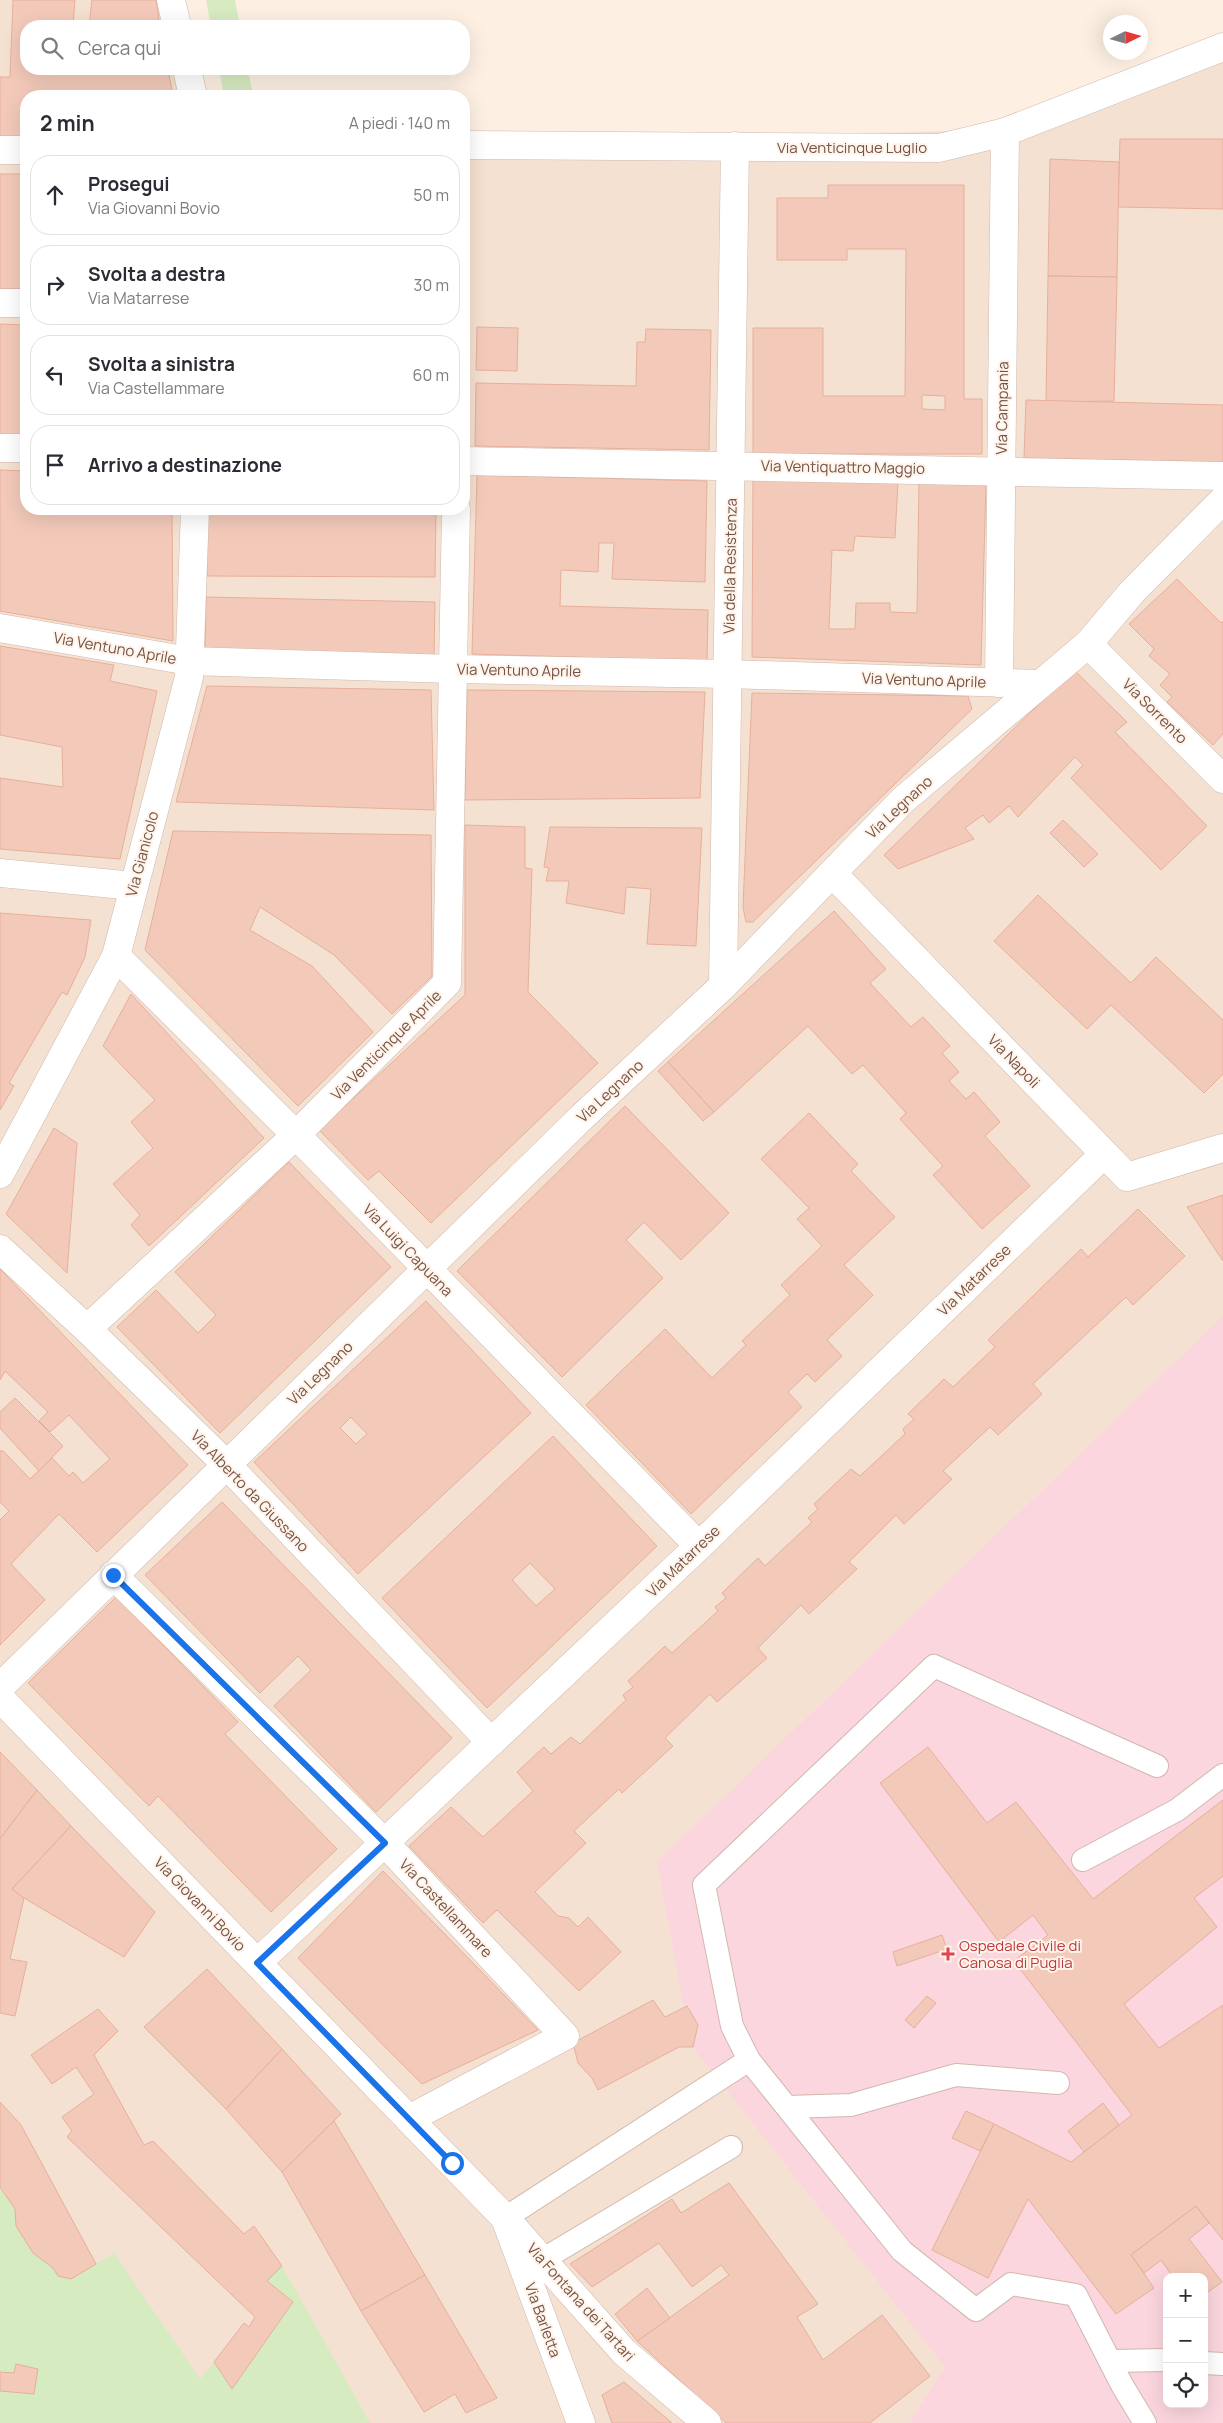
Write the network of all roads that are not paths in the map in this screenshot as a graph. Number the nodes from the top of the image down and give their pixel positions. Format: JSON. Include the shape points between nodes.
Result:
{"nodes":[{"id":1,"x":171,"y":0,"type":"edge"},
{"id":2,"x":176,"y":20,"type":"edge"},
{"id":3,"x":1223,"y":47,"type":"edge"},
{"id":4,"x":188,"y":75,"type":"edge"},
{"id":5,"x":192,"y":90,"type":"edge"},
{"id":6,"x":1005,"y":132,"type":"junction"},
{"id":7,"x":470,"y":145,"type":"edge"},
{"id":8,"x":735,"y":146,"type":"junction"},
{"id":9,"x":0,"y":150,"type":"edge"},
{"id":10,"x":20,"y":150,"type":"edge"},
{"id":11,"x":20,"y":302,"type":"edge"},
{"id":12,"x":0,"y":303,"type":"edge"},
{"id":13,"x":0,"y":448,"type":"edge"},
{"id":14,"x":20,"y":448,"type":"edge"},
{"id":15,"x":470,"y":461,"type":"edge"},
{"id":16,"x":732,"y":464,"type":"junction"},
{"id":17,"x":1002,"y":470,"type":"junction"},
{"id":18,"x":1223,"y":476,"type":"edge"},
{"id":19,"x":1223,"y":500,"type":"edge"},
{"id":20,"x":195,"y":515,"type":"edge"},
{"id":21,"x":456,"y":515,"type":"edge"},
{"id":22,"x":0,"y":628,"type":"edge"},
{"id":23,"x":1088,"y":644,"type":"junction"},
{"id":24,"x":189,"y":661,"type":"junction"},
{"id":25,"x":453,"y":670,"type":"junction"},
{"id":26,"x":728,"y":674,"type":"junction"},
{"id":27,"x":999,"y":683,"type":"junction"},
{"id":28,"x":1040,"y":684,"type":"junction"},
{"id":29,"x":1222,"y":777,"type":"edge"},
{"id":30,"x":832,"y":872,"type":"junction"},
{"id":31,"x":0,"y":873,"type":"edge"},
{"id":32,"x":134,"y":886,"type":"junction"},
{"id":33,"x":116,"y":956,"type":"junction"},
{"id":34,"x":723,"y":986,"type":"junction"},
{"id":35,"x":296,"y":1135,"type":"junction"},
{"id":36,"x":1223,"y":1148,"type":"edge"},
{"id":37,"x":1104,"y":1154,"type":"junction"},
{"id":38,"x":0,"y":1174,"type":"edge"},
{"id":39,"x":0,"y":1249,"type":"edge"},
{"id":40,"x":426,"y":1269,"type":"junction"},
{"id":41,"x":87,"y":1329,"type":"junction"},
{"id":42,"x":226,"y":1464,"type":"junction"},
{"id":43,"x":699,"y":1546,"type":"junction"},
{"id":44,"x":113,"y":1575,"type":"junction"},
{"id":45,"x":0,"y":1687,"type":"edge"},
{"id":46,"x":0,"y":1698,"type":"edge"},
{"id":47,"x":491,"y":1742,"type":"junction"},
{"id":48,"x":1157,"y":1766,"type":"dead end"},
{"id":49,"x":1223,"y":1775,"type":"edge"},
{"id":50,"x":385,"y":1843,"type":"junction"},
{"id":51,"x":1083,"y":1860,"type":"dead end"},
{"id":52,"x":257,"y":1963,"type":"junction"},
{"id":53,"x":749,"y":2060,"type":"junction"},
{"id":54,"x":1058,"y":2083,"type":"dead end"},
{"id":55,"x":788,"y":2107,"type":"junction"},
{"id":56,"x":409,"y":2119,"type":"junction"},
{"id":57,"x":731,"y":2147,"type":"dead end"},
{"id":58,"x":505,"y":2218,"type":"junction"},
{"id":59,"x":542,"y":2260,"type":"junction"},
{"id":60,"x":1163,"y":2360,"type":"edge"},
{"id":61,"x":1110,"y":2361,"type":"junction"},
{"id":62,"x":1208,"y":2362,"type":"edge"},
{"id":63,"x":1223,"y":2364,"type":"edge"},
{"id":64,"x":581,"y":2423,"type":"edge"},
{"id":65,"x":707,"y":2423,"type":"edge"},
{"id":66,"x":1145,"y":2423,"type":"edge"}],
"edges":[{"from":1,"to":2,"type":"street"},
{"from":3,"to":6,"type":"street","name":"Via Venticinque Luglio"},
{"from":4,"to":5,"type":"street"},
{"from":6,"to":8,"type":"street","name":"Via Venticinque Luglio","via":[[939,148]]},
{"from":6,"to":17,"type":"street","name":"Via Campania"},
{"from":7,"to":8,"type":"street","name":"Via Venticinque Luglio"},
{"from":8,"to":16,"type":"street","name":"Via della Resistenza"},
{"from":9,"to":10,"type":"street"},
{"from":11,"to":12,"type":"street"},
{"from":13,"to":14,"type":"street"},
{"from":15,"to":16,"type":"street","name":"Via Ventiquattro Maggio"},
{"from":16,"to":17,"type":"street","name":"Via Ventiquattro Maggio"},
{"from":16,"to":26,"type":"street","name":"Via della Resistenza"},
{"from":17,"to":18,"type":"street","name":"Via Ventiquattro Maggio"},
{"from":17,"to":27,"type":"street","name":"Via Campania"},
{"from":19,"to":23,"type":"street","name":"Via Legnano","via":[[1132,592]]},
{"from":20,"to":24,"type":"street","name":"Via Gianicolo"},
{"from":21,"to":25,"type":"street","name":"Via Venticinque Aprile"},
{"from":22,"to":24,"type":"street","name":"Via Ventuno Aprile"},
{"from":23,"to":28,"type":"street","name":"Via Legnano"},
{"from":23,"to":29,"type":"street","name":"Via Sorrento"},
{"from":24,"to":25,"type":"street","name":"Via Ventuno Aprile"},
{"from":24,"to":32,"type":"street","name":"Via Gianicolo","via":[[189,677]]},
{"from":25,"to":26,"type":"street","name":"Via Ventuno Aprile"},
{"from":25,"to":35,"type":"street","name":"Via Venticinque Aprile","via":[[447,983]]},
{"from":26,"to":27,"type":"street","name":"Via Ventuno Aprile"},
{"from":26,"to":34,"type":"street","name":"Via della Resistenza"},
{"from":27,"to":28,"type":"street","name":"Via Ventuno Aprile"},
{"from":28,"to":30,"type":"street","name":"Via Legnano","via":[[903,800]]},
{"from":30,"to":34,"type":"street","name":"Via Legnano"},
{"from":30,"to":37,"type":"street","name":"Via Napoli"},
{"from":31,"to":32,"type":"street"},
{"from":32,"to":33,"type":"street","name":"Via Gianicolo"},
{"from":33,"to":35,"type":"street","name":"Via Luigi Capuana"},
{"from":33,"to":38,"type":"street","name":"Via Gianicolo"},
{"from":34,"to":40,"type":"street","name":"Via Legnano"},
{"from":35,"to":40,"type":"street","name":"Via Luigi Capuana"},
{"from":35,"to":41,"type":"street","name":"Via Venticinque Aprile"},
{"from":36,"to":37,"type":"street","name":"Via Napoli","via":[[1127,1177]]},
{"from":37,"to":43,"type":"street","name":"Via Matarrese"},
{"from":39,"to":41,"type":"street","name":"Via Alberto da Giussano"},
{"from":40,"to":42,"type":"street","name":"Via Legnano"},
{"from":40,"to":43,"type":"street","name":"Via Luigi Capuana"},
{"from":41,"to":42,"type":"street","name":"Via Alberto da Giussano"},
{"from":42,"to":44,"type":"street","name":"Via Legnano"},
{"from":42,"to":47,"type":"street","name":"Via Alberto da Giussano"},
{"from":43,"to":47,"type":"street","name":"Via Matarrese"},
{"from":44,"to":45,"type":"street","name":"Via Legnano"},
{"from":44,"to":50,"type":"street","name":"Via Castellammare"},
{"from":46,"to":52,"type":"street","name":"Via Giovanni Bovio"},
{"from":47,"to":50,"type":"street","name":"Via Matarrese"},
{"from":48,"to":53,"type":"lane","via":[[934,1666],[704,1885],[732,2026]]},
{"from":49,"to":51,"type":"lane","via":[[1177,1810]]},
{"from":50,"to":52,"type":"street","name":"Via Matarrese"},
{"from":50,"to":56,"type":"street","name":"Via Castellammare","via":[[565,2036]]},
{"from":52,"to":56,"type":"street","name":"Via Giovanni Bovio"},
{"from":53,"to":55,"type":"lane"},
{"from":53,"to":58,"type":"lane"},
{"from":54,"to":55,"type":"lane","via":[[956,2075],[851,2105]]},
{"from":55,"to":61,"type":"lane","via":[[902,2251],[976,2310],[1011,2284],[1076,2295]]},
{"from":56,"to":58,"type":"street","name":"Via Giovanni Bovio"},
{"from":57,"to":59,"type":"lane"},
{"from":58,"to":59,"type":"street","name":"Via Fontana dei Tartari"},
{"from":58,"to":64,"type":"street","name":"Via Barletta"},
{"from":59,"to":65,"type":"street","name":"Via Fontana dei Tartari","via":[[624,2352]]},
{"from":60,"to":61,"type":"lane"},
{"from":61,"to":66,"type":"lane"},
{"from":62,"to":63,"type":"lane"}]}
